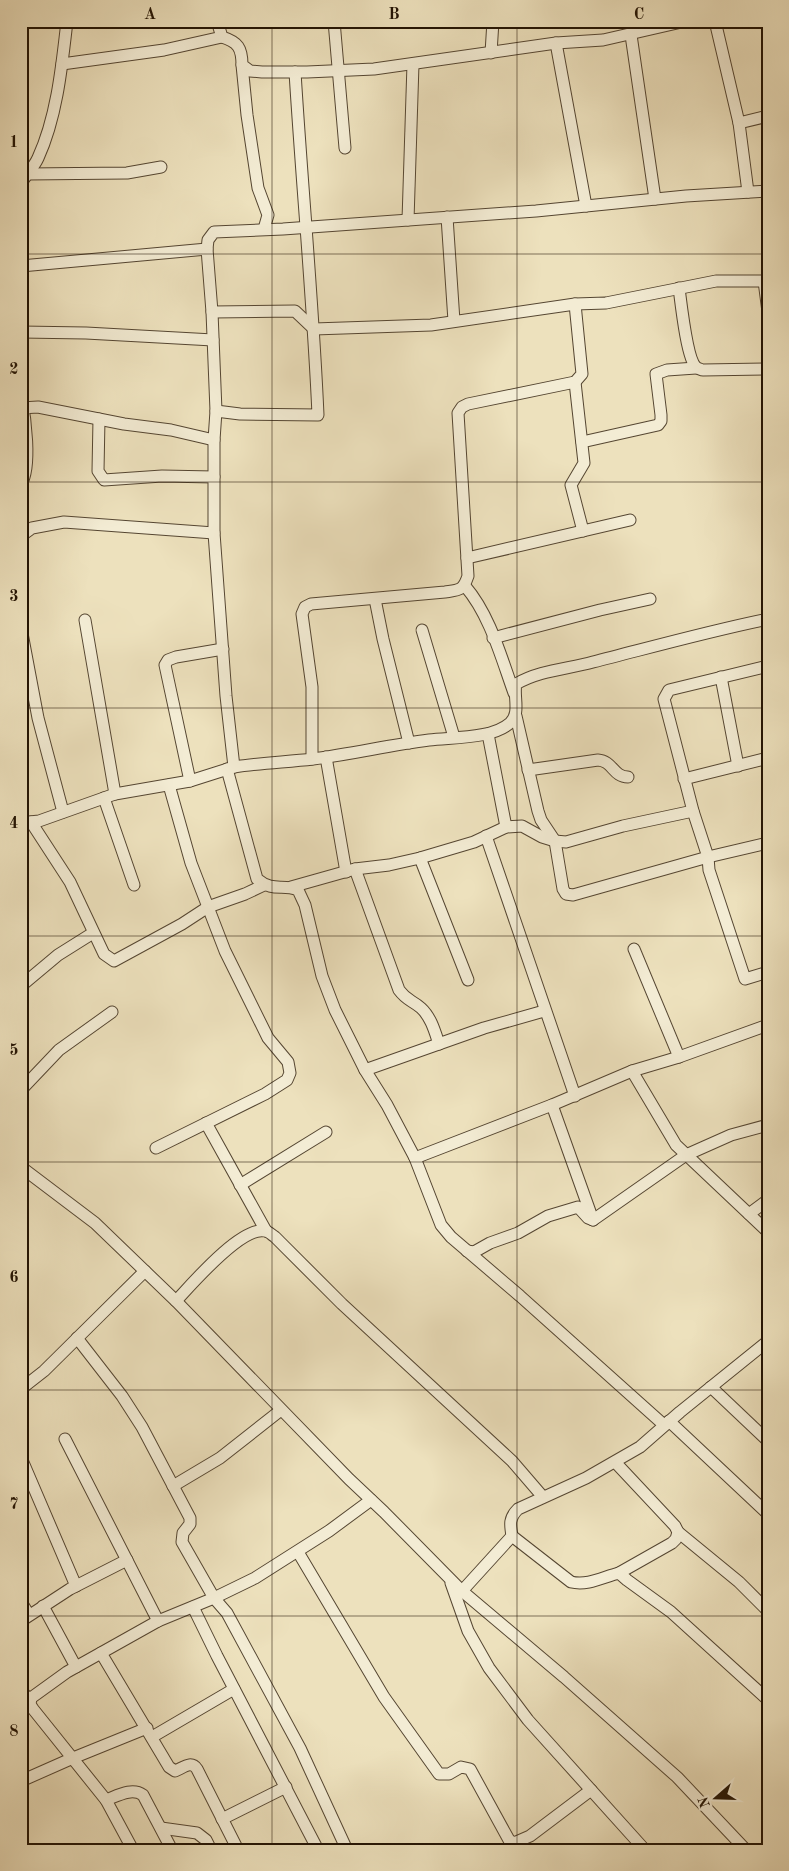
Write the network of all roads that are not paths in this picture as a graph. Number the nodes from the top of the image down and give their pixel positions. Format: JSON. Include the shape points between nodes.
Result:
{"nodes":[{"id":1,"x":67,"y":21,"type":"edge"},
{"id":2,"x":216,"y":21,"type":"edge"},
{"id":3,"x":334,"y":21,"type":"edge"},
{"id":4,"x":493,"y":21,"type":"edge"},
{"id":5,"x":686,"y":21,"type":"edge"},
{"id":6,"x":714,"y":21,"type":"edge"},
{"id":7,"x":631,"y":35,"type":"junction"},
{"id":8,"x":222,"y":37,"type":"junction"},
{"id":9,"x":556,"y":44,"type":"junction"},
{"id":10,"x":491,"y":53,"type":"junction"},
{"id":11,"x":62,"y":64,"type":"junction"},
{"id":12,"x":413,"y":64,"type":"junction"},
{"id":13,"x":242,"y":65,"type":"junction"},
{"id":14,"x":338,"y":70,"type":"junction"},
{"id":15,"x":296,"y":72,"type":"junction"},
{"id":16,"x":768,"y":116,"type":"edge"},
{"id":17,"x":739,"y":124,"type":"junction"},
{"id":18,"x":345,"y":148,"type":"dead end"},
{"id":19,"x":161,"y":167,"type":"dead end"},
{"id":20,"x":24,"y":179,"type":"edge"},
{"id":21,"x":768,"y":191,"type":"edge"},
{"id":22,"x":748,"y":192,"type":"junction"},
{"id":23,"x":655,"y":199,"type":"junction"},
{"id":24,"x":586,"y":206,"type":"junction"},
{"id":25,"x":447,"y":217,"type":"junction"},
{"id":26,"x":408,"y":220,"type":"junction"},
{"id":27,"x":305,"y":227,"type":"junction"},
{"id":28,"x":264,"y":229,"type":"junction"},
{"id":29,"x":207,"y":249,"type":"junction"},
{"id":30,"x":21,"y":266,"type":"edge"},
{"id":31,"x":766,"y":281,"type":"edge"},
{"id":32,"x":679,"y":288,"type":"junction"},
{"id":33,"x":575,"y":304,"type":"junction"},
{"id":34,"x":212,"y":312,"type":"junction"},
{"id":35,"x":768,"y":312,"type":"edge"},
{"id":36,"x":454,"y":322,"type":"junction"},
{"id":37,"x":314,"y":329,"type":"junction"},
{"id":38,"x":21,"y":332,"type":"edge"},
{"id":39,"x":213,"y":340,"type":"junction"},
{"id":40,"x":696,"y":368,"type":"junction"},
{"id":41,"x":768,"y":368,"type":"edge"},
{"id":42,"x":575,"y":382,"type":"junction"},
{"id":43,"x":22,"y":404,"type":"edge"},
{"id":44,"x":216,"y":411,"type":"junction"},
{"id":45,"x":99,"y":419,"type":"junction"},
{"id":46,"x":214,"y":440,"type":"junction"},
{"id":47,"x":582,"y":442,"type":"junction"},
{"id":48,"x":214,"y":477,"type":"junction"},
{"id":49,"x":21,"y":484,"type":"edge"},
{"id":50,"x":630,"y":520,"type":"dead end"},
{"id":51,"x":583,"y":531,"type":"junction"},
{"id":52,"x":214,"y":533,"type":"junction"},
{"id":53,"x":21,"y":536,"type":"edge"},
{"id":54,"x":467,"y":558,"type":"junction"},
{"id":55,"x":465,"y":586,"type":"junction"},
{"id":56,"x":375,"y":599,"type":"junction"},
{"id":57,"x":650,"y":599,"type":"dead end"},
{"id":58,"x":768,"y":619,"type":"edge"},
{"id":59,"x":85,"y":620,"type":"dead end"},
{"id":60,"x":21,"y":628,"type":"edge"},
{"id":61,"x":422,"y":630,"type":"dead end"},
{"id":62,"x":493,"y":638,"type":"junction"},
{"id":63,"x":223,"y":649,"type":"junction"},
{"id":64,"x":768,"y":666,"type":"edge"},
{"id":65,"x":721,"y":678,"type":"junction"},
{"id":66,"x":514,"y":693,"type":"junction"},
{"id":67,"x":516,"y":716,"type":"junction"},
{"id":68,"x":488,"y":734,"type":"junction"},
{"id":69,"x":454,"y":737,"type":"junction"},
{"id":70,"x":409,"y":743,"type":"junction"},
{"id":71,"x":326,"y":757,"type":"junction"},
{"id":72,"x":768,"y":758,"type":"edge"},
{"id":73,"x":312,"y":759,"type":"junction"},
{"id":74,"x":738,"y":766,"type":"junction"},
{"id":75,"x":230,"y":768,"type":"junction"},
{"id":76,"x":528,"y":770,"type":"junction"},
{"id":77,"x":628,"y":778,"type":"dead end"},
{"id":78,"x":684,"y":779,"type":"junction"},
{"id":79,"x":190,"y":781,"type":"junction"},
{"id":80,"x":169,"y":785,"type":"junction"},
{"id":81,"x":110,"y":796,"type":"junction"},
{"id":82,"x":693,"y":811,"type":"junction"},
{"id":83,"x":64,"y":812,"type":"junction"},
{"id":84,"x":26,"y":822,"type":"edge"},
{"id":85,"x":506,"y":827,"type":"junction"},
{"id":86,"x":486,"y":836,"type":"junction"},
{"id":87,"x":555,"y":842,"type":"junction"},
{"id":88,"x":768,"y":842,"type":"edge"},
{"id":89,"x":708,"y":857,"type":"junction"},
{"id":90,"x":420,"y":858,"type":"junction"},
{"id":91,"x":351,"y":870,"type":"junction"},
{"id":92,"x":134,"y":885,"type":"dead end"},
{"id":93,"x":264,"y":885,"type":"junction"},
{"id":94,"x":291,"y":887,"type":"junction"},
{"id":95,"x":208,"y":907,"type":"junction"},
{"id":96,"x":93,"y":932,"type":"junction"},
{"id":97,"x":634,"y":949,"type":"dead end"},
{"id":98,"x":768,"y":972,"type":"edge"},
{"id":99,"x":468,"y":980,"type":"dead end"},
{"id":100,"x":21,"y":985,"type":"edge"},
{"id":101,"x":544,"y":1011,"type":"junction"},
{"id":102,"x":112,"y":1012,"type":"dead end"},
{"id":103,"x":768,"y":1025,"type":"edge"},
{"id":104,"x":440,"y":1044,"type":"junction"},
{"id":105,"x":679,"y":1057,"type":"junction"},
{"id":106,"x":364,"y":1070,"type":"junction"},
{"id":107,"x":632,"y":1071,"type":"junction"},
{"id":108,"x":21,"y":1090,"type":"edge"},
{"id":109,"x":575,"y":1096,"type":"junction"},
{"id":110,"x":552,"y":1105,"type":"junction"},
{"id":111,"x":206,"y":1124,"type":"junction"},
{"id":112,"x":768,"y":1125,"type":"edge"},
{"id":113,"x":326,"y":1132,"type":"dead end"},
{"id":114,"x":156,"y":1148,"type":"dead end"},
{"id":115,"x":686,"y":1155,"type":"junction"},
{"id":116,"x":415,"y":1158,"type":"junction"},
{"id":117,"x":21,"y":1167,"type":"edge"},
{"id":118,"x":240,"y":1185,"type":"junction"},
{"id":119,"x":768,"y":1200,"type":"edge"},
{"id":120,"x":749,"y":1214,"type":"junction"},
{"id":121,"x":593,"y":1220,"type":"junction"},
{"id":122,"x":266,"y":1230,"type":"junction"},
{"id":123,"x":768,"y":1232,"type":"edge"},
{"id":124,"x":468,"y":1252,"type":"junction"},
{"id":125,"x":144,"y":1272,"type":"junction"},
{"id":126,"x":176,"y":1301,"type":"junction"},
{"id":127,"x":77,"y":1338,"type":"junction"},
{"id":128,"x":765,"y":1348,"type":"edge"},
{"id":129,"x":711,"y":1387,"type":"junction"},
{"id":130,"x":21,"y":1389,"type":"edge"},
{"id":131,"x":281,"y":1410,"type":"junction"},
{"id":132,"x":667,"y":1423,"type":"junction"},
{"id":133,"x":65,"y":1439,"type":"dead end"},
{"id":134,"x":768,"y":1441,"type":"edge"},
{"id":135,"x":22,"y":1460,"type":"edge"},
{"id":136,"x":615,"y":1462,"type":"junction"},
{"id":137,"x":173,"y":1486,"type":"junction"},
{"id":138,"x":543,"y":1497,"type":"junction"},
{"id":139,"x":371,"y":1500,"type":"junction"},
{"id":140,"x":768,"y":1514,"type":"edge"},
{"id":141,"x":678,"y":1532,"type":"junction"},
{"id":142,"x":512,"y":1536,"type":"junction"},
{"id":143,"x":298,"y":1552,"type":"junction"},
{"id":144,"x":127,"y":1560,"type":"junction"},
{"id":145,"x":619,"y":1573,"type":"junction"},
{"id":146,"x":450,"y":1579,"type":"junction"},
{"id":147,"x":76,"y":1586,"type":"junction"},
{"id":148,"x":462,"y":1592,"type":"junction"},
{"id":149,"x":214,"y":1598,"type":"junction"},
{"id":150,"x":21,"y":1602,"type":"edge"},
{"id":151,"x":43,"y":1606,"type":"junction"},
{"id":152,"x":193,"y":1607,"type":"junction"},
{"id":153,"x":766,"y":1610,"type":"dead end"},
{"id":154,"x":25,"y":1618,"type":"edge"},
{"id":155,"x":158,"y":1621,"type":"junction"},
{"id":156,"x":101,"y":1652,"type":"junction"},
{"id":157,"x":76,"y":1667,"type":"junction"},
{"id":158,"x":21,"y":1690,"type":"edge"},
{"id":159,"x":234,"y":1690,"type":"junction"},
{"id":160,"x":768,"y":1700,"type":"edge"},
{"id":161,"x":28,"y":1706,"type":"edge"},
{"id":162,"x":149,"y":1732,"type":"junction"},
{"id":163,"x":73,"y":1758,"type":"junction"},
{"id":164,"x":21,"y":1781,"type":"edge"},
{"id":165,"x":286,"y":1787,"type":"junction"},
{"id":166,"x":591,"y":1790,"type":"junction"},
{"id":167,"x":106,"y":1800,"type":"junction"},
{"id":168,"x":222,"y":1819,"type":"junction"},
{"id":169,"x":161,"y":1828,"type":"junction"},
{"id":170,"x":133,"y":1850,"type":"edge"},
{"id":171,"x":172,"y":1850,"type":"edge"},
{"id":172,"x":211,"y":1850,"type":"edge"},
{"id":173,"x":238,"y":1850,"type":"edge"},
{"id":174,"x":318,"y":1850,"type":"edge"},
{"id":175,"x":347,"y":1850,"type":"edge"},
{"id":176,"x":645,"y":1850,"type":"edge"},
{"id":177,"x":746,"y":1850,"type":"edge"}],
"edges":[{"from":1,"to":11,"type":"street"},
{"from":2,"to":8,"type":"street"},
{"from":3,"to":14,"type":"street"},
{"from":4,"to":10,"type":"street"},
{"from":5,"to":7,"type":"street"},
{"from":6,"to":17,"type":"street"},
{"from":7,"to":9,"type":"street"},
{"from":7,"to":23,"type":"street"},
{"from":8,"to":11,"type":"street","via":[[164,50]]},
{"from":8,"to":13,"type":"street","via":[[239,45]]},
{"from":9,"to":10,"type":"street"},
{"from":9,"to":24,"type":"street"},
{"from":10,"to":12,"type":"street"},
{"from":11,"to":20,"type":"street","via":[[48,131],[38,159]]},
{"from":12,"to":14,"type":"street"},
{"from":12,"to":26,"type":"street"},
{"from":13,"to":15,"type":"street","via":[[250,71]]},
{"from":13,"to":28,"type":"street","via":[[258,188],[268,215]]},
{"from":14,"to":15,"type":"street"},
{"from":14,"to":18,"type":"street"},
{"from":15,"to":27,"type":"street"},
{"from":16,"to":17,"type":"street"},
{"from":17,"to":22,"type":"street"},
{"from":19,"to":20,"type":"street","via":[[127,173]]},
{"from":21,"to":22,"type":"street"},
{"from":22,"to":23,"type":"street"},
{"from":23,"to":24,"type":"street"},
{"from":24,"to":25,"type":"street"},
{"from":25,"to":26,"type":"street"},
{"from":25,"to":36,"type":"street"},
{"from":26,"to":27,"type":"street"},
{"from":27,"to":28,"type":"street"},
{"from":27,"to":37,"type":"street"},
{"from":28,"to":29,"type":"street","via":[[214,232],[208,240]]},
{"from":29,"to":30,"type":"street"},
{"from":29,"to":34,"type":"street"},
{"from":31,"to":32,"type":"street","via":[[716,281]]},
{"from":31,"to":35,"type":"street"},
{"from":32,"to":33,"type":"street","via":[[606,303]]},
{"from":32,"to":40,"type":"street","via":[[689,350]]},
{"from":33,"to":36,"type":"street"},
{"from":33,"to":42,"type":"street","via":[[582,374]]},
{"from":34,"to":37,"type":"street","via":[[295,311]]},
{"from":34,"to":39,"type":"street"},
{"from":36,"to":37,"type":"street"},
{"from":37,"to":44,"type":"street","via":[[318,416]]},
{"from":38,"to":39,"type":"street"},
{"from":39,"to":44,"type":"street"},
{"from":40,"to":41,"type":"street"},
{"from":40,"to":47,"type":"street","via":[[656,374],[661,415],[658,425]]},
{"from":42,"to":47,"type":"street"},
{"from":42,"to":54,"type":"street","via":[[468,404],[458,413]]},
{"from":43,"to":45,"type":"street"},
{"from":43,"to":49,"type":"street","via":[[27,446],[26,474]]},
{"from":44,"to":46,"type":"street"},
{"from":45,"to":46,"type":"street"},
{"from":45,"to":48,"type":"street","via":[[98,471],[104,480]]},
{"from":46,"to":48,"type":"street"},
{"from":47,"to":51,"type":"street","via":[[584,463],[571,485]]},
{"from":48,"to":52,"type":"street"},
{"from":50,"to":51,"type":"street"},
{"from":51,"to":54,"type":"street"},
{"from":52,"to":53,"type":"street","via":[[64,522],[32,528]]},
{"from":52,"to":63,"type":"street"},
{"from":54,"to":55,"type":"street"},
{"from":55,"to":56,"type":"street","via":[[459,590]]},
{"from":55,"to":62,"type":"street","via":[[475,598]]},
{"from":56,"to":70,"type":"street"},
{"from":56,"to":73,"type":"street","via":[[311,604],[302,614],[312,687]]},
{"from":57,"to":62,"type":"street"},
{"from":58,"to":66,"type":"street","via":[[537,674],[516,684]]},
{"from":59,"to":81,"type":"street"},
{"from":60,"to":83,"type":"street","via":[[38,718]]},
{"from":61,"to":69,"type":"street"},
{"from":62,"to":66,"type":"street"},
{"from":63,"to":75,"type":"street"},
{"from":63,"to":79,"type":"street","via":[[176,657],[165,665]]},
{"from":64,"to":65,"type":"street"},
{"from":65,"to":74,"type":"street"},
{"from":65,"to":78,"type":"street","via":[[669,690],[664,699]]},
{"from":66,"to":67,"type":"street"},
{"from":67,"to":68,"type":"street","via":[[510,724]]},
{"from":67,"to":76,"type":"street"},
{"from":68,"to":69,"type":"street"},
{"from":68,"to":85,"type":"street"},
{"from":69,"to":70,"type":"street"},
{"from":70,"to":71,"type":"street"},
{"from":71,"to":73,"type":"street"},
{"from":71,"to":91,"type":"street"},
{"from":72,"to":74,"type":"street"},
{"from":73,"to":75,"type":"street"},
{"from":74,"to":78,"type":"street"},
{"from":75,"to":79,"type":"street"},
{"from":75,"to":93,"type":"street","via":[[257,879]]},
{"from":76,"to":77,"type":"street","via":[[605,760],[616,774]]},
{"from":76,"to":87,"type":"street","via":[[541,820]]},
{"from":78,"to":82,"type":"street"},
{"from":79,"to":80,"type":"street"},
{"from":80,"to":81,"type":"street"},
{"from":80,"to":95,"type":"street","via":[[191,863]]},
{"from":81,"to":83,"type":"street"},
{"from":81,"to":92,"type":"street"},
{"from":82,"to":87,"type":"street"},
{"from":82,"to":89,"type":"street"},
{"from":83,"to":84,"type":"street"},
{"from":84,"to":96,"type":"street","via":[[70,882]]},
{"from":85,"to":86,"type":"street"},
{"from":85,"to":87,"type":"street","via":[[522,826]]},
{"from":86,"to":90,"type":"street"},
{"from":86,"to":101,"type":"street"},
{"from":87,"to":89,"type":"street","via":[[563,889],[566,894],[573,895]]},
{"from":88,"to":89,"type":"street"},
{"from":89,"to":98,"type":"street","via":[[709,870],[745,979]]},
{"from":90,"to":91,"type":"street"},
{"from":90,"to":99,"type":"street"},
{"from":91,"to":94,"type":"street"},
{"from":91,"to":104,"type":"street","via":[[399,990],[406,999],[421,1008]]},
{"from":93,"to":94,"type":"street"},
{"from":93,"to":95,"type":"street"},
{"from":94,"to":106,"type":"street","via":[[298,890],[305,905],[322,976]]},
{"from":95,"to":96,"type":"street","via":[[114,961],[104,954]]},
{"from":95,"to":111,"type":"street","via":[[247,996],[268,1038],[288,1062],[290,1073],[287,1080],[265,1094]]},
{"from":96,"to":100,"type":"street"},
{"from":97,"to":105,"type":"street"},
{"from":101,"to":104,"type":"street"},
{"from":101,"to":109,"type":"street"},
{"from":102,"to":108,"type":"street","via":[[58,1050]]},
{"from":103,"to":105,"type":"street"},
{"from":104,"to":106,"type":"street"},
{"from":105,"to":107,"type":"street"},
{"from":106,"to":116,"type":"street","via":[[388,1105]]},
{"from":107,"to":109,"type":"street"},
{"from":107,"to":115,"type":"street"},
{"from":109,"to":110,"type":"street"},
{"from":110,"to":116,"type":"street"},
{"from":110,"to":121,"type":"street"},
{"from":111,"to":114,"type":"street"},
{"from":111,"to":118,"type":"street"},
{"from":112,"to":115,"type":"street"},
{"from":113,"to":118,"type":"street"},
{"from":115,"to":120,"type":"street"},
{"from":115,"to":121,"type":"street"},
{"from":116,"to":124,"type":"street","via":[[441,1225]]},
{"from":117,"to":125,"type":"street","via":[[95,1224]]},
{"from":118,"to":122,"type":"street"},
{"from":119,"to":120,"type":"street"},
{"from":120,"to":123,"type":"street"},
{"from":121,"to":124,"type":"street","via":[[578,1207],[548,1216],[518,1233]]},
{"from":122,"to":126,"type":"street","via":[[256,1231],[225,1249]]},
{"from":122,"to":138,"type":"street","via":[[512,1461]]},
{"from":124,"to":132,"type":"street"},
{"from":125,"to":126,"type":"street"},
{"from":125,"to":127,"type":"street"},
{"from":126,"to":131,"type":"street"},
{"from":127,"to":130,"type":"street"},
{"from":127,"to":137,"type":"street","via":[[122,1396]]},
{"from":128,"to":129,"type":"street"},
{"from":129,"to":132,"type":"street"},
{"from":129,"to":134,"type":"street"},
{"from":131,"to":137,"type":"street","via":[[220,1458]]},
{"from":131,"to":139,"type":"street"},
{"from":132,"to":136,"type":"street","via":[[640,1447]]},
{"from":132,"to":140,"type":"street"},
{"from":133,"to":144,"type":"street"},
{"from":135,"to":147,"type":"street"},
{"from":136,"to":138,"type":"street"},
{"from":136,"to":141,"type":"street"},
{"from":137,"to":149,"type":"street","via":[[190,1521],[182,1542]]},
{"from":138,"to":142,"type":"street","via":[[511,1515]]},
{"from":139,"to":143,"type":"street"},
{"from":139,"to":146,"type":"street"},
{"from":141,"to":145,"type":"street","via":[[672,1543]]},
{"from":141,"to":153,"type":"street","via":[[739,1582]]},
{"from":142,"to":145,"type":"street","via":[[571,1582],[590,1583]]},
{"from":142,"to":148,"type":"street"},
{"from":143,"to":149,"type":"street"},
{"from":143,"to":166,"type":"street","via":[[384,1697],[439,1774],[449,1774],[461,1767],[470,1769],[509,1840],[514,1843],[530,1836]]},
{"from":144,"to":147,"type":"street"},
{"from":144,"to":155,"type":"street"},
{"from":145,"to":160,"type":"street","via":[[671,1612]]},
{"from":146,"to":148,"type":"street"},
{"from":146,"to":166,"type":"street","via":[[468,1631],[489,1668],[528,1720]]},
{"from":147,"to":151,"type":"street"},
{"from":148,"to":177,"type":"street","via":[[677,1777]]},
{"from":149,"to":152,"type":"street"},
{"from":149,"to":175,"type":"street","via":[[227,1614],[300,1748]]},
{"from":150,"to":154,"type":"street"},
{"from":151,"to":154,"type":"street"},
{"from":151,"to":157,"type":"street"},
{"from":152,"to":155,"type":"street"},
{"from":152,"to":159,"type":"street"},
{"from":155,"to":156,"type":"street"},
{"from":156,"to":157,"type":"street"},
{"from":156,"to":162,"type":"street"},
{"from":157,"to":161,"type":"street","via":[[34,1695]]},
{"from":158,"to":161,"type":"street"},
{"from":159,"to":162,"type":"street"},
{"from":159,"to":165,"type":"street"},
{"from":161,"to":163,"type":"street"},
{"from":162,"to":163,"type":"street"},
{"from":162,"to":168,"type":"street","via":[[172,1770],[194,1765]]},
{"from":163,"to":164,"type":"street"},
{"from":163,"to":167,"type":"street"},
{"from":165,"to":168,"type":"street"},
{"from":165,"to":174,"type":"street"},
{"from":166,"to":176,"type":"street"},
{"from":167,"to":169,"type":"street","via":[[138,1792],[146,1799]]},
{"from":167,"to":170,"type":"street"},
{"from":168,"to":173,"type":"street"},
{"from":169,"to":171,"type":"street"},
{"from":169,"to":172,"type":"street","via":[[202,1835]]}]}
